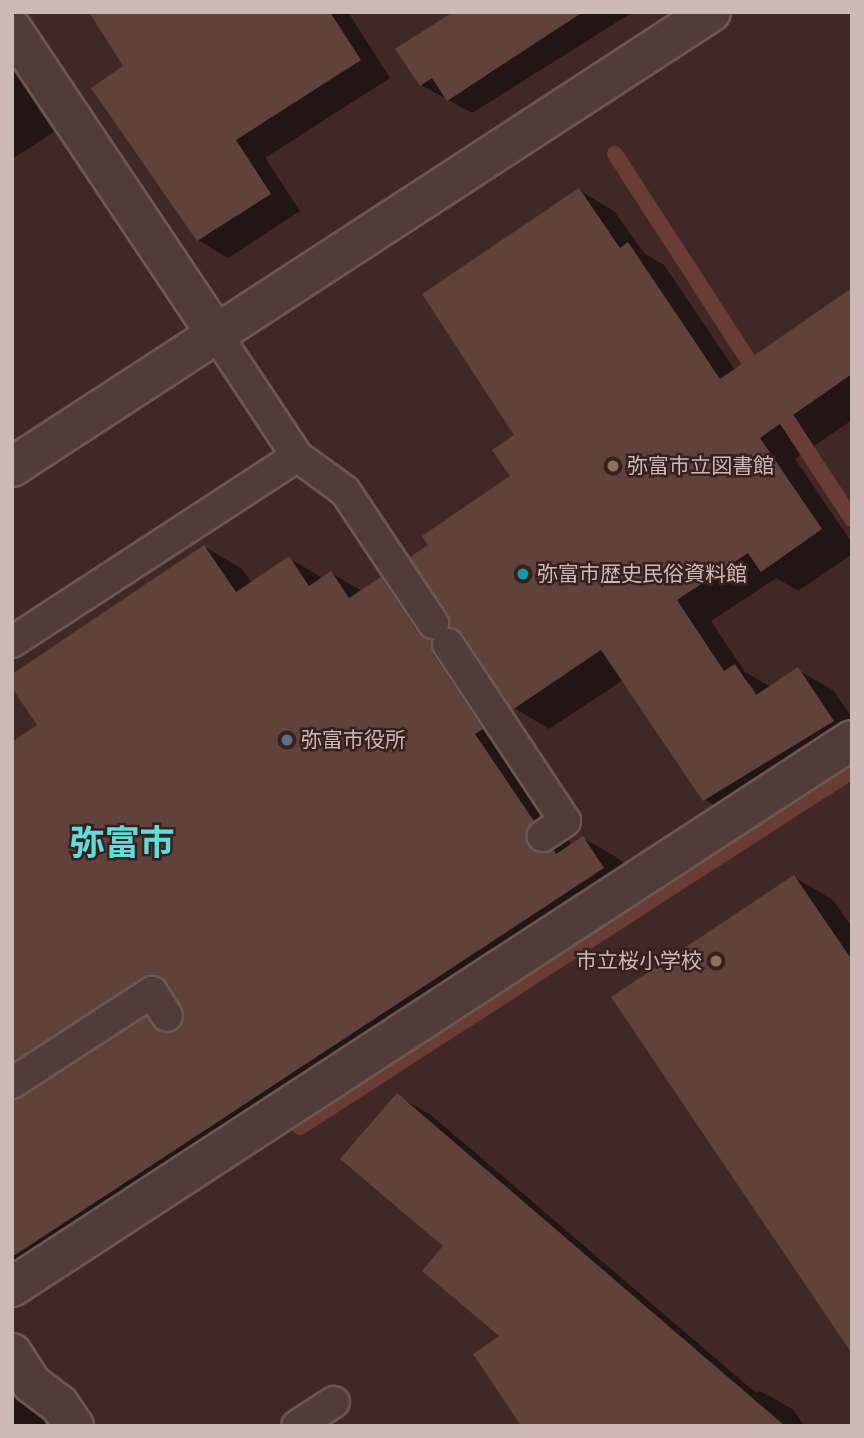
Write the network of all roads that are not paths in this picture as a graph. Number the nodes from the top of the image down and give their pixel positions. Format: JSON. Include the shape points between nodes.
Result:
{"nodes":[{"id":1,"x":711,"y":12,"type":"edge"},
{"id":2,"x":12,"y":29,"type":"edge"},
{"id":3,"x":216,"y":334,"type":"junction"},
{"id":4,"x":297,"y":456,"type":"junction"},
{"id":5,"x":12,"y":467,"type":"edge"},
{"id":6,"x":12,"y":642,"type":"edge"},
{"id":7,"x":852,"y":740,"type":"edge"},
{"id":8,"x":543,"y":836,"type":"dead end"},
{"id":9,"x":167,"y":1016,"type":"dead end"},
{"id":10,"x":12,"y":1083,"type":"edge"},
{"id":11,"x":12,"y":1287,"type":"edge"},
{"id":12,"x":12,"y":1353,"type":"edge"},
{"id":13,"x":334,"y":1402,"type":"dead end"},
{"id":14,"x":74,"y":1426,"type":"edge"},
{"id":15,"x":297,"y":1426,"type":"edge"}],
"edges":[{"from":1,"to":3,"type":"street"},
{"from":2,"to":3,"type":"street"},
{"from":3,"to":4,"type":"lane"},
{"from":3,"to":5,"type":"street"},
{"from":4,"to":6,"type":"lane"},
{"from":4,"to":8,"type":"lane","via":[[345,491],[565,821]]},
{"from":7,"to":11,"type":"street"},
{"from":9,"to":10,"type":"lane","via":[[152,992]]},
{"from":12,"to":14,"type":"street","via":[[32,1384],[59,1404]]},
{"from":13,"to":15,"type":"lane"}]}
